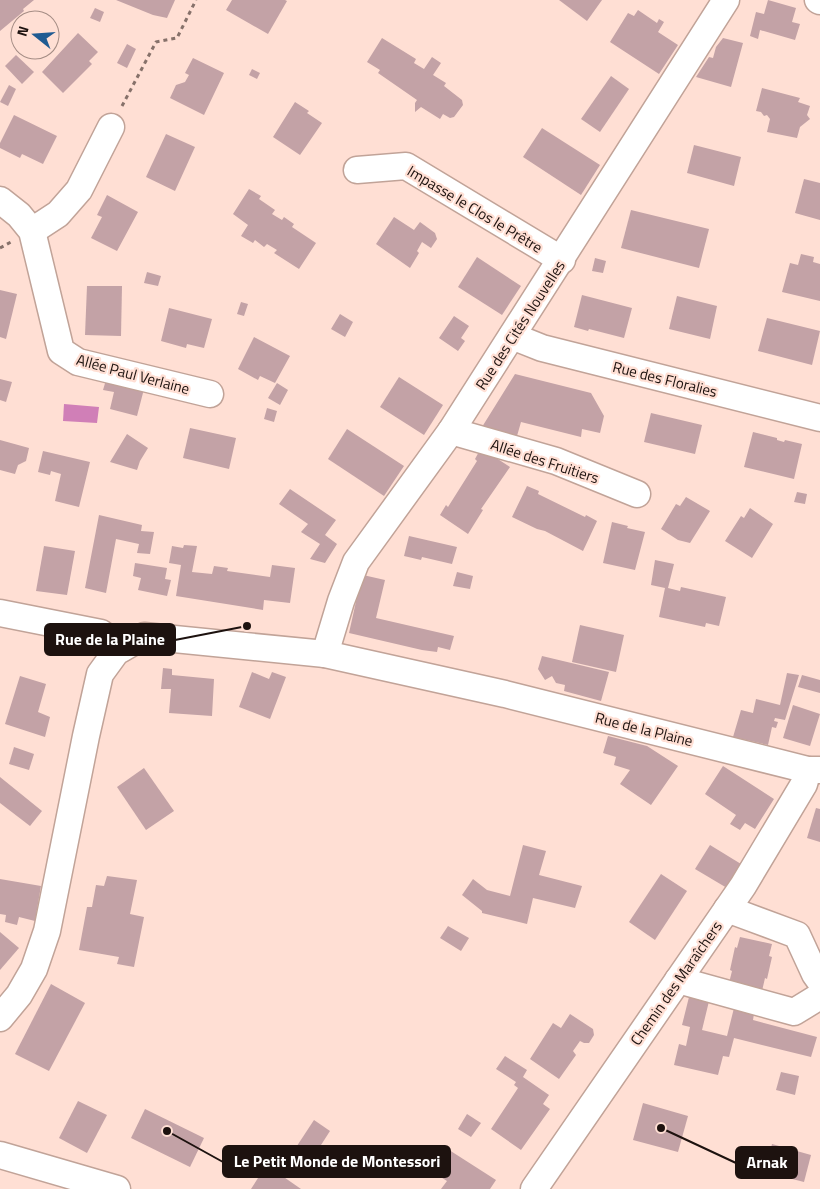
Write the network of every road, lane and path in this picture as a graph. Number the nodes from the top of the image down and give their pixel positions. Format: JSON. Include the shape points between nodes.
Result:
{"nodes":[{"id":1,"x":196,"y":0,"type":"edge"},
{"id":2,"x":719,"y":3,"type":"edge"},
{"id":3,"x":111,"y":127,"type":"joint"},
{"id":4,"x":357,"y":170,"type":"dead end"},
{"id":5,"x":0,"y":200,"type":"edge"},
{"id":6,"x":32,"y":231,"type":"junction"},
{"id":7,"x":562,"y":260,"type":"junction"},
{"id":8,"x":512,"y":336,"type":"junction"},
{"id":9,"x":210,"y":394,"type":"dead end"},
{"id":10,"x":820,"y":418,"type":"edge"},
{"id":11,"x":451,"y":431,"type":"junction"},
{"id":12,"x":637,"y":494,"type":"dead end"},
{"id":13,"x":0,"y":613,"type":"edge"},
{"id":14,"x":122,"y":648,"type":"junction"},
{"id":15,"x":325,"y":654,"type":"junction"},
{"id":16,"x":814,"y":770,"type":"edge"},
{"id":17,"x":727,"y":909,"type":"junction"},
{"id":18,"x":678,"y":980,"type":"junction"},
{"id":19,"x":820,"y":981,"type":"edge"},
{"id":20,"x":820,"y":996,"type":"edge"},
{"id":21,"x":0,"y":1018,"type":"edge"},
{"id":22,"x":0,"y":1156,"type":"edge"},
{"id":23,"x":117,"y":1189,"type":"edge"},
{"id":24,"x":534,"y":1189,"type":"edge"}],
"edges":[{"from":1,"to":3,"type":"path","via":[[177,38],[156,42]]},
{"from":2,"to":7,"type":"street","name":"Rue des Cités Nouvelles"},
{"from":3,"to":6,"type":"street","via":[[79,190],[58,214]]},
{"from":4,"to":7,"type":"street","name":"Impasse le Clos le Prêtre","via":[[406,166]]},
{"from":5,"to":6,"type":"street","name":"Allée Paul Verlaine","via":[[20,215]]},
{"from":6,"to":9,"type":"street","name":"Allée Paul Verlaine","via":[[61,351],[78,362]]},
{"from":7,"to":8,"type":"street","name":"Rue des Cités Nouvelles"},
{"from":8,"to":10,"type":"street","name":"Rue des Floralies","via":[[542,348]]},
{"from":8,"to":11,"type":"street","name":"Rue des Cités Nouvelles"},
{"from":11,"to":12,"type":"street","name":"Allée des Fruitiers","via":[[556,462]]},
{"from":11,"to":15,"type":"street","name":"Rue des Cités Nouvelles","via":[[356,562]]},
{"from":13,"to":14,"type":"street","via":[[101,633]]},
{"from":14,"to":15,"type":"street","name":"Rue de la Plaine","via":[[144,636]]},
{"from":14,"to":21,"type":"street","name":"Rue de la Plaine","via":[[100,674],[48,931],[34,969]]},
{"from":15,"to":16,"type":"street","name":"Rue de la Plaine","via":[[505,694]]},
{"from":16,"to":17,"type":"street","name":"Chemin des Maraîchers"},
{"from":17,"to":18,"type":"street","name":"Chemin des Maraîchers"},
{"from":17,"to":19,"type":"street","via":[[797,935]]},
{"from":18,"to":20,"type":"street","via":[[794,1012]]},
{"from":18,"to":24,"type":"street","name":"Chemin des Maraîchers"},
{"from":22,"to":23,"type":"street"}]}
